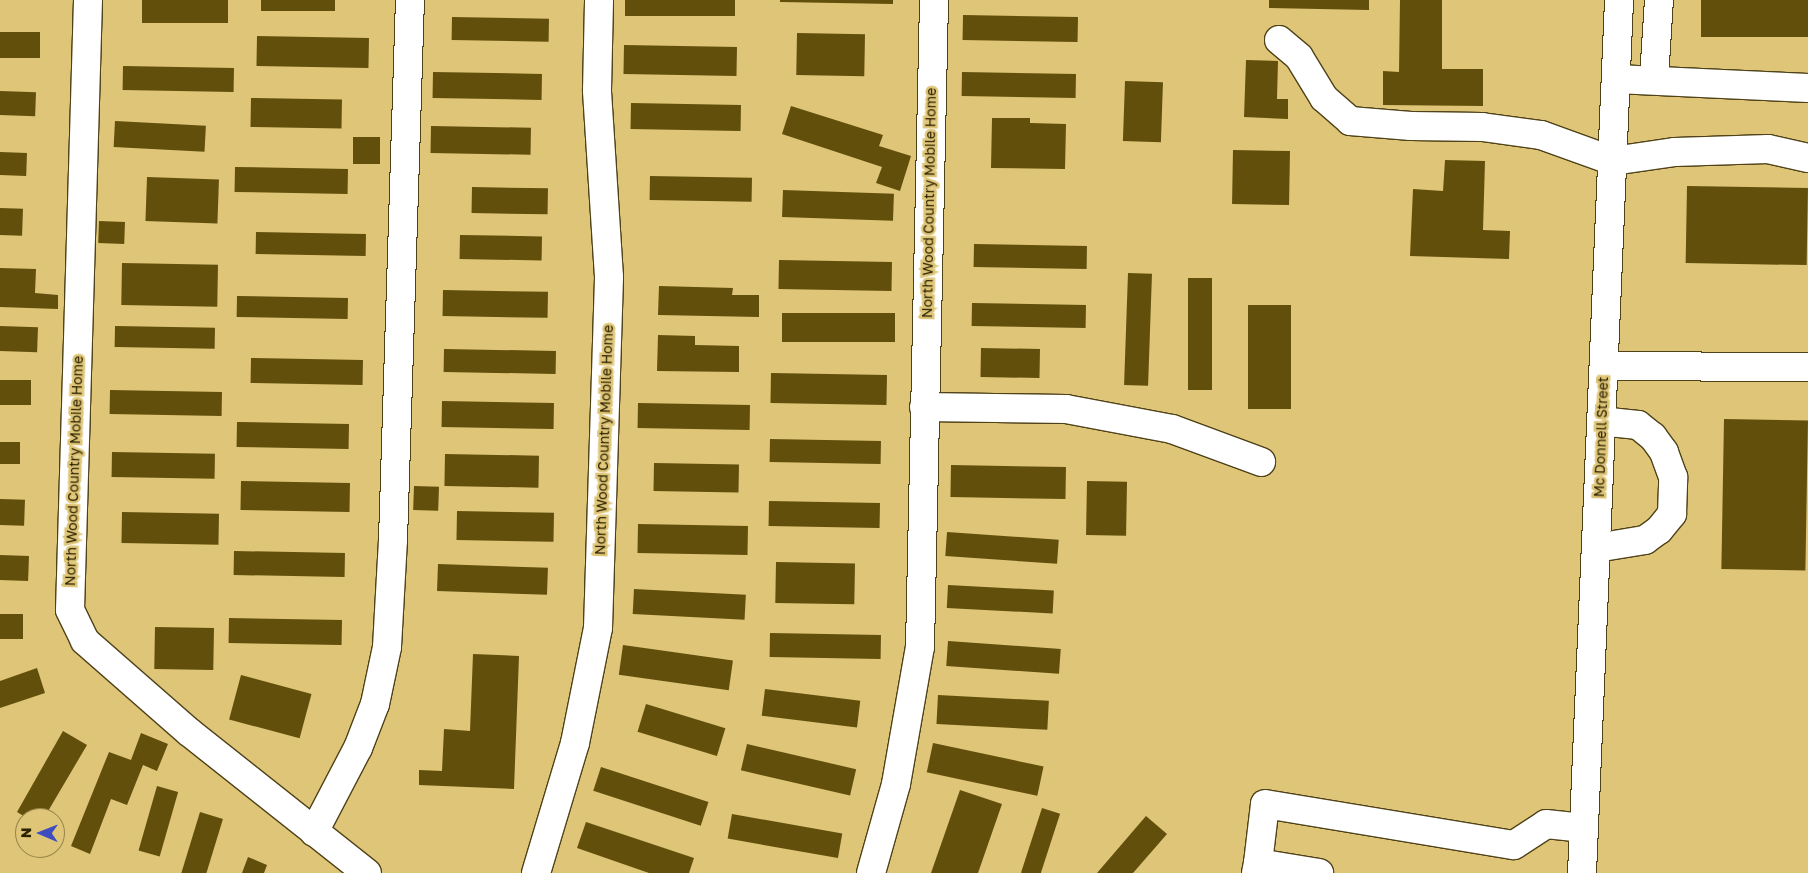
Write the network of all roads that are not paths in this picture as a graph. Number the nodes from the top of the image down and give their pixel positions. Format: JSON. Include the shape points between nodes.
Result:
{"nodes":[{"id":1,"x":88,"y":0,"type":"edge"},
{"id":2,"x":410,"y":0,"type":"edge"},
{"id":3,"x":599,"y":0,"type":"edge"},
{"id":4,"x":934,"y":0,"type":"edge"},
{"id":5,"x":1619,"y":0,"type":"edge"},
{"id":6,"x":1659,"y":0,"type":"edge"},
{"id":7,"x":1279,"y":40,"type":"dead end"},
{"id":8,"x":1616,"y":79,"type":"junction"},
{"id":9,"x":1654,"y":79,"type":"junction"},
{"id":10,"x":1808,"y":88,"type":"edge"},
{"id":11,"x":1808,"y":158,"type":"edge"},
{"id":12,"x":1613,"y":161,"type":"junction"},
{"id":13,"x":1604,"y":366,"type":"junction"},
{"id":14,"x":1808,"y":367,"type":"edge"},
{"id":15,"x":924,"y":407,"type":"junction"},
{"id":16,"x":1602,"y":421,"type":"junction"},
{"id":17,"x":1261,"y":462,"type":"dead end"},
{"id":18,"x":1596,"y":548,"type":"junction"},
{"id":19,"x":1584,"y":828,"type":"junction"},
{"id":20,"x":314,"y":832,"type":"junction"},
{"id":21,"x":1257,"y":868,"type":"edge"},
{"id":22,"x":367,"y":873,"type":"edge"},
{"id":23,"x":536,"y":873,"type":"edge"},
{"id":24,"x":871,"y":873,"type":"edge"},
{"id":25,"x":1319,"y":873,"type":"edge"},
{"id":26,"x":1582,"y":873,"type":"edge"}],
"edges":[{"from":1,"to":20,"type":"street","name":"North Wood Country Mobile Home","via":[[70,610],[85,641],[189,732]]},
{"from":2,"to":20,"type":"street","via":[[387,646],[374,704],[358,748]]},
{"from":3,"to":23,"type":"street","name":"North Wood Country Mobile Home","via":[[597,90],[609,277],[598,628],[575,743]]},
{"from":4,"to":15,"type":"street","name":"North Wood Country Mobile Home"},
{"from":5,"to":8,"type":"street","name":"Mc Donnell Street"},
{"from":6,"to":9,"type":"street"},
{"from":7,"to":12,"type":"street","via":[[1299,57],[1324,98],[1350,121],[1482,127],[1541,135]]},
{"from":8,"to":9,"type":"street"},
{"from":8,"to":12,"type":"street","name":"Mc Donnell Street"},
{"from":9,"to":10,"type":"street"},
{"from":11,"to":12,"type":"street","via":[[1768,149],[1675,152]]},
{"from":12,"to":13,"type":"street","name":"Mc Donnell Street"},
{"from":13,"to":14,"type":"street"},
{"from":13,"to":16,"type":"street","name":"Mc Donnell Street"},
{"from":15,"to":17,"type":"street","via":[[1066,409],[1172,429]]},
{"from":15,"to":24,"type":"street","name":"North Wood Country Mobile Home","via":[[920,647],[896,784]]},
{"from":16,"to":18,"type":"street","name":"Mc Donnell Street"},
{"from":16,"to":18,"type":"street","via":[[1638,424],[1653,437],[1664,452],[1673,477],[1672,514],[1659,530],[1645,540]]},
{"from":18,"to":19,"type":"street","name":"Mc Donnell Street"},
{"from":19,"to":21,"type":"street","via":[[1546,824],[1514,845],[1265,804]]},
{"from":19,"to":26,"type":"street","name":"Mc Donnell Street"},
{"from":20,"to":22,"type":"street","name":"North Wood Country Mobile Home"},
{"from":21,"to":25,"type":"street"}]}
